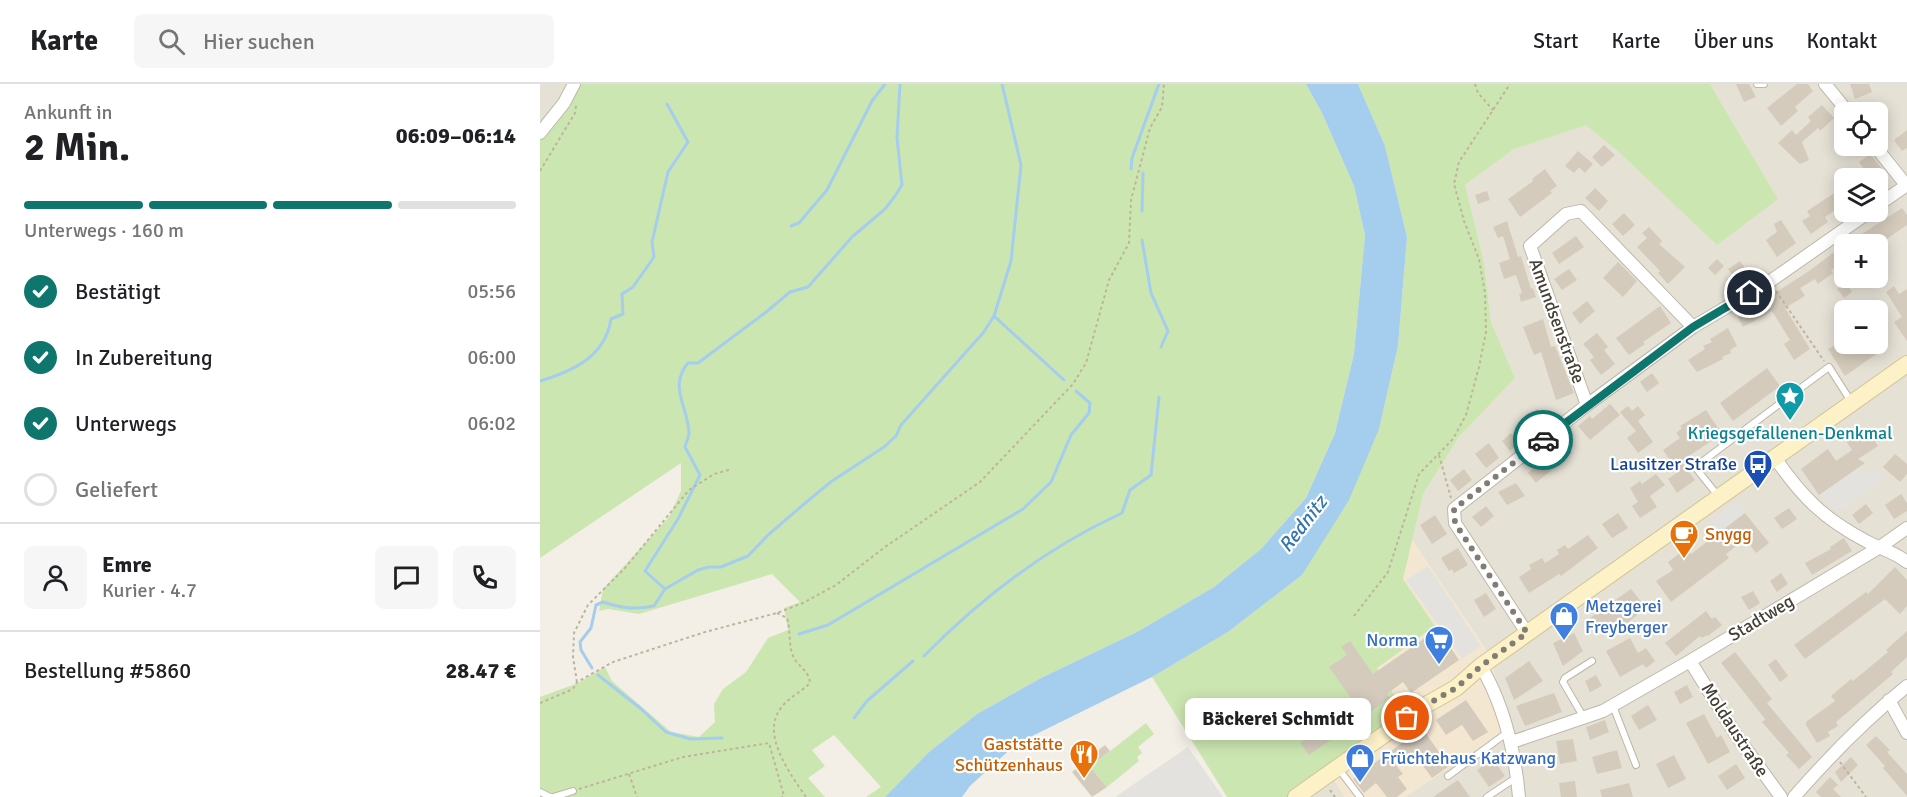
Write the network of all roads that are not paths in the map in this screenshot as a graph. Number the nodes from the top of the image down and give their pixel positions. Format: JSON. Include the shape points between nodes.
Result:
{"nodes":[{"id":1,"x":574,"y":84,"type":"edge"},
{"id":2,"x":1756,"y":84,"type":"edge"},
{"id":3,"x":1764,"y":84,"type":"edge"},
{"id":4,"x":1825,"y":84,"type":"edge"},
{"id":5,"x":1840,"y":102,"type":"edge"},
{"id":6,"x":540,"y":134,"type":"edge"},
{"id":7,"x":1883,"y":156,"type":"edge"},
{"id":8,"x":1907,"y":185,"type":"edge"},
{"id":9,"x":1888,"y":198,"type":"edge"},
{"id":10,"x":1855,"y":222,"type":"edge"},
{"id":11,"x":1693,"y":327,"type":"junction"},
{"id":12,"x":1907,"y":364,"type":"edge"},
{"id":13,"x":1852,"y":403,"type":"junction"},
{"id":14,"x":1587,"y":405,"type":"junction"},
{"id":15,"x":1774,"y":458,"type":"junction"},
{"id":16,"x":1719,"y":497,"type":"junction"},
{"id":17,"x":1907,"y":528,"type":"edge"},
{"id":18,"x":1880,"y":547,"type":"junction"},
{"id":19,"x":1907,"y":562,"type":"edge"},
{"id":20,"x":1527,"y":633,"type":"junction"},
{"id":21,"x":1592,"y":661,"type":"dead end"},
{"id":22,"x":1690,"y":661,"type":"junction"},
{"id":23,"x":1481,"y":666,"type":"junction"},
{"id":24,"x":1907,"y":686,"type":"edge"},
{"id":25,"x":1889,"y":700,"type":"junction"},
{"id":26,"x":1613,"y":705,"type":"junction"},
{"id":27,"x":1585,"y":718,"type":"junction"},
{"id":28,"x":1907,"y":733,"type":"edge"},
{"id":29,"x":1510,"y":737,"type":"junction"},
{"id":30,"x":1636,"y":765,"type":"dead end"},
{"id":31,"x":1338,"y":767,"type":"junction"},
{"id":32,"x":1448,"y":776,"type":"dead end"},
{"id":33,"x":1517,"y":777,"type":"junction"},
{"id":34,"x":573,"y":790,"type":"road end"},
{"id":35,"x":540,"y":792,"type":"edge"},
{"id":36,"x":551,"y":797,"type":"edge"},
{"id":37,"x":1296,"y":797,"type":"edge"},
{"id":38,"x":1360,"y":797,"type":"edge"},
{"id":39,"x":1488,"y":797,"type":"edge"},
{"id":40,"x":1518,"y":797,"type":"edge"},
{"id":41,"x":1781,"y":797,"type":"edge"},
{"id":42,"x":1794,"y":797,"type":"edge"}],
"edges":[{"from":1,"to":6,"type":"street"},
{"from":2,"to":3,"type":"lane"},
{"from":4,"to":5,"type":"street"},
{"from":7,"to":8,"type":"street"},
{"from":8,"to":9,"type":"street"},
{"from":10,"to":11,"type":"street","via":[[1769,282]]},
{"from":11,"to":14,"type":"street"},
{"from":11,"to":14,"type":"street","name":"Amundsenstraße","via":[[1581,211],[1566,214],[1530,246]]},
{"from":12,"to":13,"type":"main road"},
{"from":13,"to":15,"type":"main road"},
{"from":13,"to":16,"type":"lane","via":[[1828,367],[1695,467]]},
{"from":14,"to":20,"type":"street","via":[[1454,509],[1455,523]]},
{"from":15,"to":16,"type":"main road"},
{"from":15,"to":18,"type":"street","via":[[1816,509]]},
{"from":16,"to":20,"type":"main road"},
{"from":17,"to":18,"type":"street","name":"Stadtweg"},
{"from":18,"to":19,"type":"street"},
{"from":18,"to":22,"type":"street","name":"Stadtweg"},
{"from":20,"to":23,"type":"main road"},
{"from":21,"to":27,"type":"lane","via":[[1563,682]]},
{"from":22,"to":26,"type":"street","name":"Stadtweg"},
{"from":22,"to":41,"type":"street","name":"Moldaustraße"},
{"from":23,"to":29,"type":"street"},
{"from":23,"to":31,"type":"main road","via":[[1450,681],[1426,705]]},
{"from":24,"to":25,"type":"street"},
{"from":25,"to":28,"type":"street"},
{"from":25,"to":42,"type":"street"},
{"from":26,"to":27,"type":"street","name":"Stadtweg"},
{"from":26,"to":30,"type":"lane"},
{"from":27,"to":29,"type":"street","name":"Stadtweg"},
{"from":29,"to":32,"type":"lane"},
{"from":29,"to":33,"type":"street"},
{"from":31,"to":37,"type":"main road"},
{"from":31,"to":38,"type":"lane"},
{"from":33,"to":39,"type":"lane"},
{"from":33,"to":40,"type":"street"},
{"from":34,"to":36,"type":"lane"},
{"from":35,"to":36,"type":"lane"}]}
